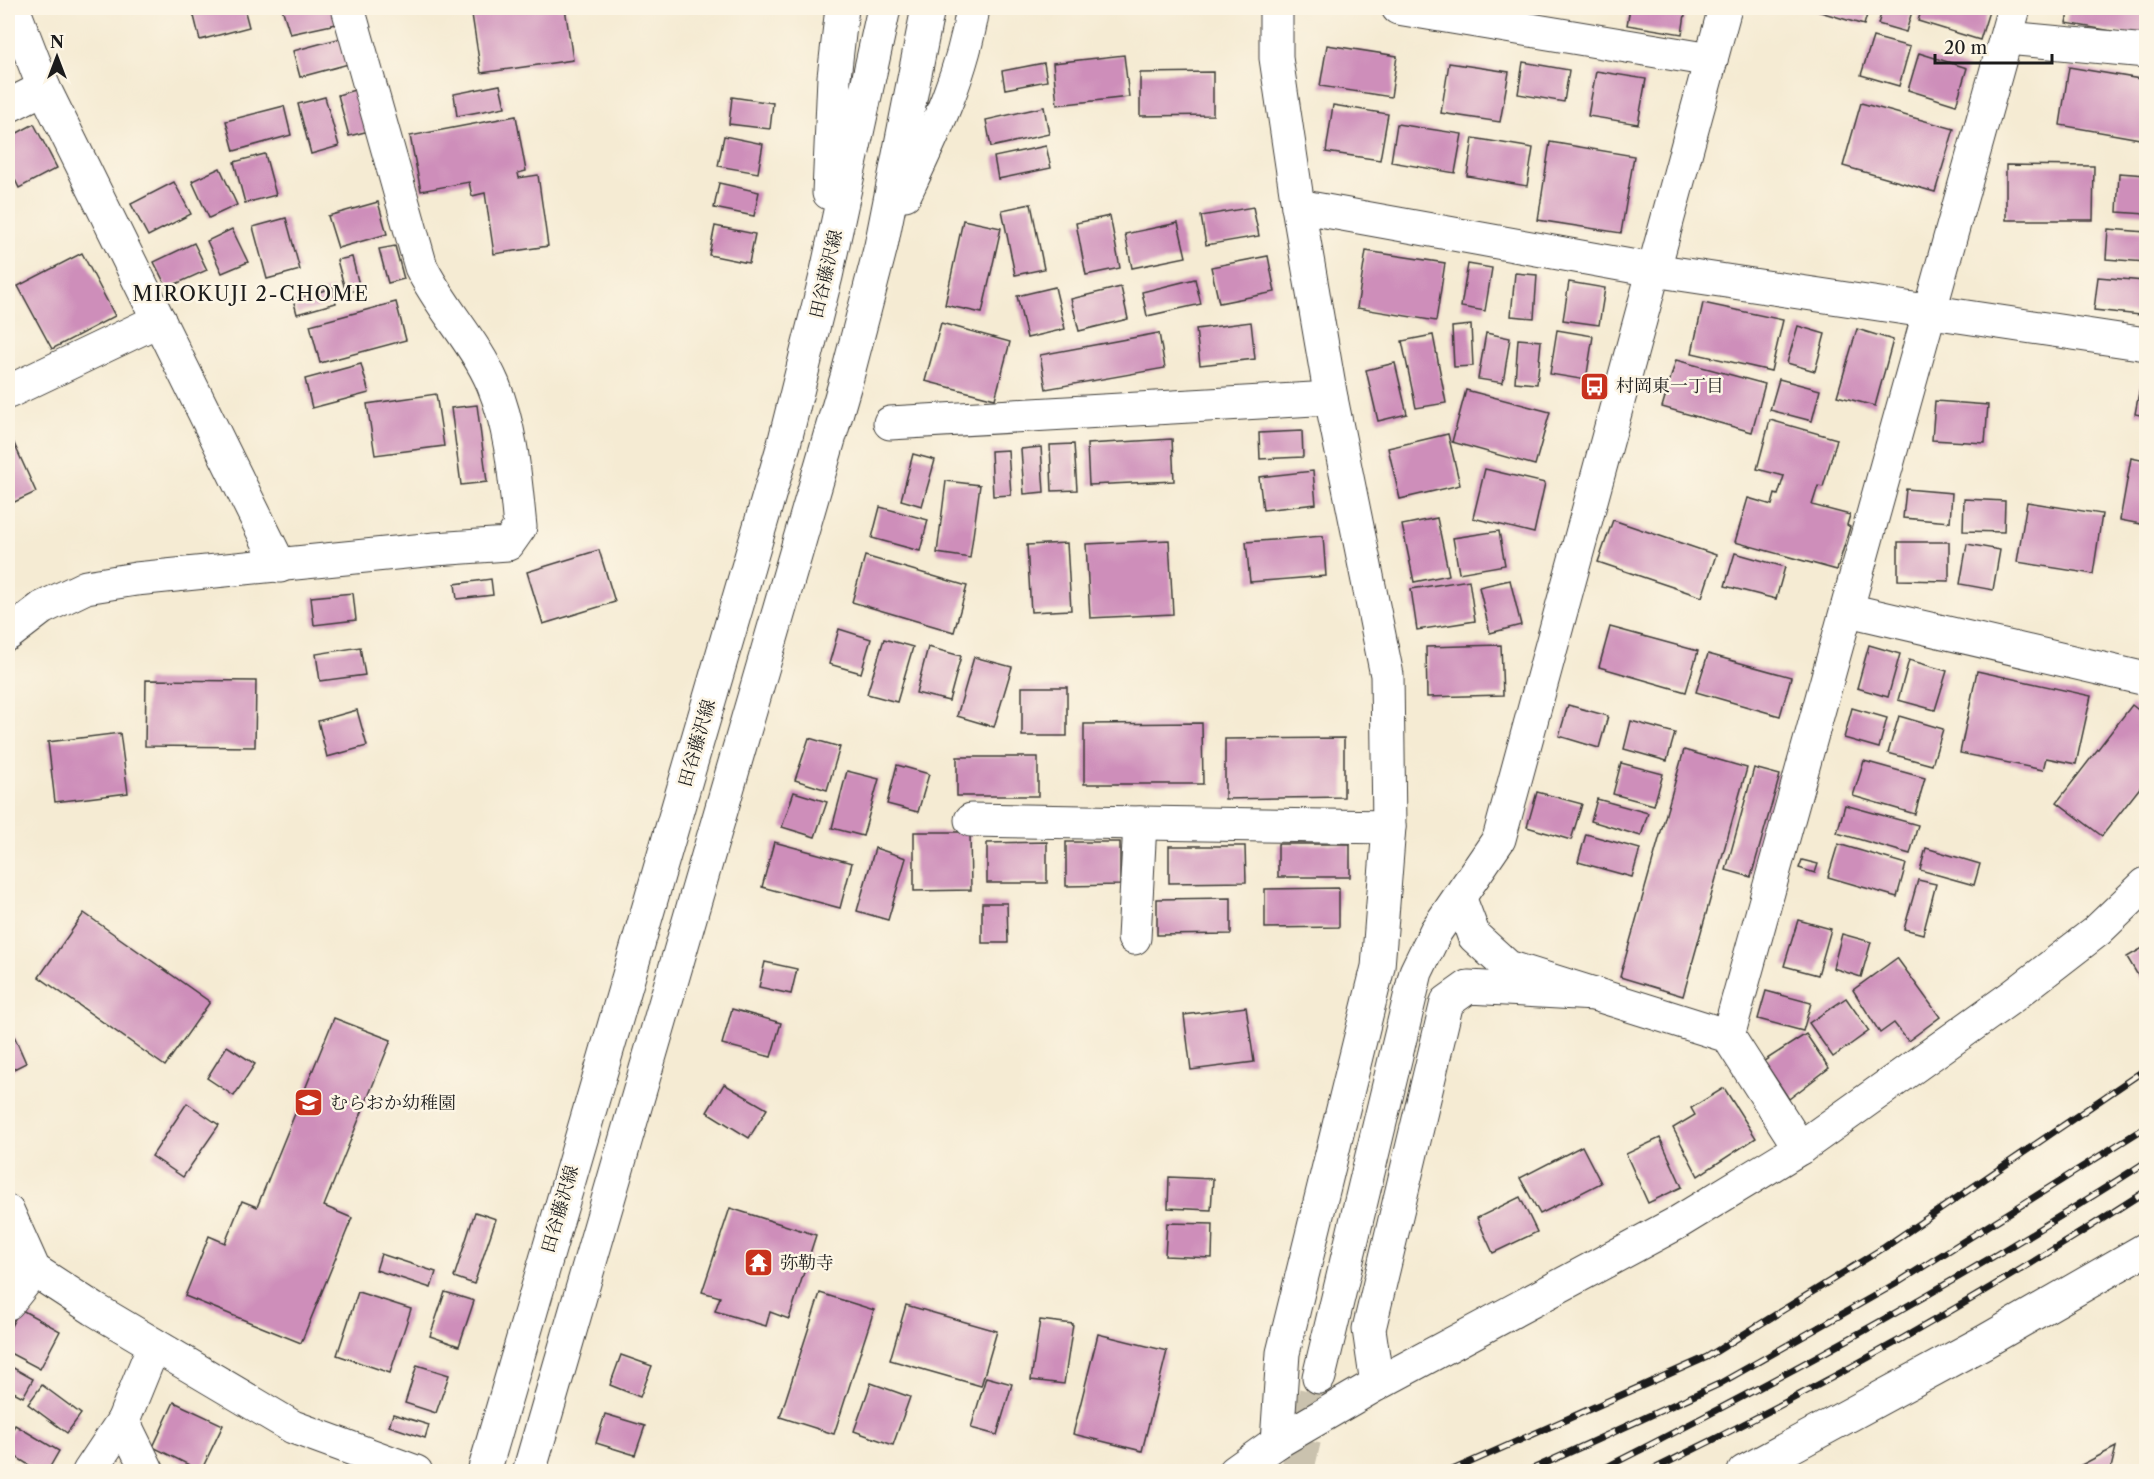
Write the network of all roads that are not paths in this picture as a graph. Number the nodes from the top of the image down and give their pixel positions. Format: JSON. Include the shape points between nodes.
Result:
{"nodes":[{"id":1,"x":13,"y":8,"type":"edge"},
{"id":2,"x":348,"y":8,"type":"edge"},
{"id":3,"x":842,"y":8,"type":"edge"},
{"id":4,"x":884,"y":8,"type":"edge"},
{"id":5,"x":928,"y":8,"type":"edge"},
{"id":6,"x":973,"y":8,"type":"edge"},
{"id":7,"x":1276,"y":8,"type":"edge"},
{"id":8,"x":1398,"y":8,"type":"edge"},
{"id":9,"x":1725,"y":8,"type":"edge"},
{"id":10,"x":2010,"y":23,"type":"edge"},
{"id":11,"x":2146,"y":51,"type":"edge"},
{"id":12,"x":1711,"y":60,"type":"junction"},
{"id":13,"x":44,"y":88,"type":"junction"},
{"id":14,"x":8,"y":106,"type":"edge"},
{"id":15,"x":1298,"y":206,"type":"junction"},
{"id":16,"x":881,"y":246,"type":"junction"},
{"id":17,"x":1653,"y":270,"type":"junction"},
{"id":18,"x":826,"y":276,"type":"junction"},
{"id":19,"x":1931,"y":310,"type":"junction"},
{"id":20,"x":159,"y":320,"type":"junction"},
{"id":21,"x":2146,"y":344,"type":"edge"},
{"id":22,"x":8,"y":392,"type":"edge"},
{"id":23,"x":1331,"y":398,"type":"junction"},
{"id":24,"x":890,"y":423,"type":"dead end"},
{"id":25,"x":279,"y":566,"type":"junction"},
{"id":26,"x":1848,"y":610,"type":"junction"},
{"id":27,"x":8,"y":634,"type":"edge"},
{"id":28,"x":2146,"y":679,"type":"edge"},
{"id":29,"x":971,"y":820,"type":"dead end"},
{"id":30,"x":1140,"y":823,"type":"junction"},
{"id":31,"x":1389,"y":827,"type":"junction"},
{"id":32,"x":2146,"y":884,"type":"edge"},
{"id":33,"x":1460,"y":899,"type":"junction"},
{"id":34,"x":1134,"y":938,"type":"dead end"},
{"id":35,"x":1595,"y":994,"type":"junction"},
{"id":36,"x":1728,"y":1036,"type":"junction"},
{"id":37,"x":1800,"y":1148,"type":"junction"},
{"id":38,"x":8,"y":1212,"type":"edge"},
{"id":39,"x":2146,"y":1249,"type":"edge"},
{"id":40,"x":34,"y":1270,"type":"junction"},
{"id":41,"x":8,"y":1303,"type":"edge"},
{"id":42,"x":154,"y":1345,"type":"junction"},
{"id":43,"x":1319,"y":1377,"type":"tunnel mouth"},
{"id":44,"x":1377,"y":1384,"type":"junction"},
{"id":45,"x":123,"y":1422,"type":"junction"},
{"id":46,"x":1277,"y":1442,"type":"junction"},
{"id":47,"x":89,"y":1472,"type":"edge"},
{"id":48,"x":148,"y":1472,"type":"edge"},
{"id":49,"x":416,"y":1472,"type":"edge"},
{"id":50,"x":484,"y":1472,"type":"edge"},
{"id":51,"x":530,"y":1472,"type":"edge"},
{"id":52,"x":1235,"y":1472,"type":"edge"},
{"id":53,"x":1744,"y":1472,"type":"edge"}],
"edges":[{"from":1,"to":13,"type":"street"},
{"from":2,"to":25,"type":"street","via":[[420,267],[492,382],[500,405],[510,438],[520,527],[508,544]]},
{"from":3,"to":18,"type":"street","via":[[834,77]]},
{"from":4,"to":18,"type":"street","name":"田谷藤沢線"},
{"from":5,"to":16,"type":"street"},
{"from":6,"to":16,"type":"street","via":[[969,37],[951,95]]},
{"from":7,"to":15,"type":"street","via":[[1276,58]]},
{"from":8,"to":12,"type":"street"},
{"from":9,"to":12,"type":"street"},
{"from":10,"to":11,"type":"street"},
{"from":10,"to":19,"type":"street"},
{"from":12,"to":17,"type":"street"},
{"from":13,"to":14,"type":"street"},
{"from":13,"to":20,"type":"street"},
{"from":15,"to":17,"type":"street"},
{"from":15,"to":23,"type":"street"},
{"from":16,"to":51,"type":"street","via":[[847,377]]},
{"from":17,"to":19,"type":"street"},
{"from":17,"to":33,"type":"street","via":[[1498,839]]},
{"from":18,"to":50,"type":"street","name":"田谷藤沢線","via":[[784,444]]},
{"from":19,"to":21,"type":"street"},
{"from":19,"to":26,"type":"street"},
{"from":20,"to":22,"type":"street"},
{"from":20,"to":25,"type":"street"},
{"from":23,"to":24,"type":"street"},
{"from":23,"to":31,"type":"street","via":[[1387,675]]},
{"from":25,"to":27,"type":"street","via":[[86,587],[42,608]]},
{"from":26,"to":28,"type":"street"},
{"from":26,"to":36,"type":"street"},
{"from":29,"to":30,"type":"street"},
{"from":30,"to":31,"type":"street"},
{"from":30,"to":34,"type":"street"},
{"from":31,"to":46,"type":"street","via":[[1378,967],[1282,1353]]},
{"from":32,"to":37,"type":"street","via":[[2097,931],[2013,996]]},
{"from":33,"to":35,"type":"street","via":[[1474,936],[1508,967]]},
{"from":33,"to":43,"type":"street","via":[[1436,931],[1416,972]]},
{"from":35,"to":36,"type":"street"},
{"from":35,"to":44,"type":"street","via":[[1468,987],[1447,1002],[1369,1329]]},
{"from":36,"to":37,"type":"street"},
{"from":37,"to":44,"type":"street","via":[[1677,1223]]},
{"from":38,"to":40,"type":"street"},
{"from":39,"to":53,"type":"street","via":[[1974,1348]]},
{"from":40,"to":41,"type":"street"},
{"from":40,"to":42,"type":"street"},
{"from":42,"to":45,"type":"street"},
{"from":42,"to":49,"type":"street","via":[[293,1427]]},
{"from":44,"to":46,"type":"street"},
{"from":45,"to":47,"type":"street"},
{"from":45,"to":48,"type":"street"},
{"from":46,"to":52,"type":"street"}]}
